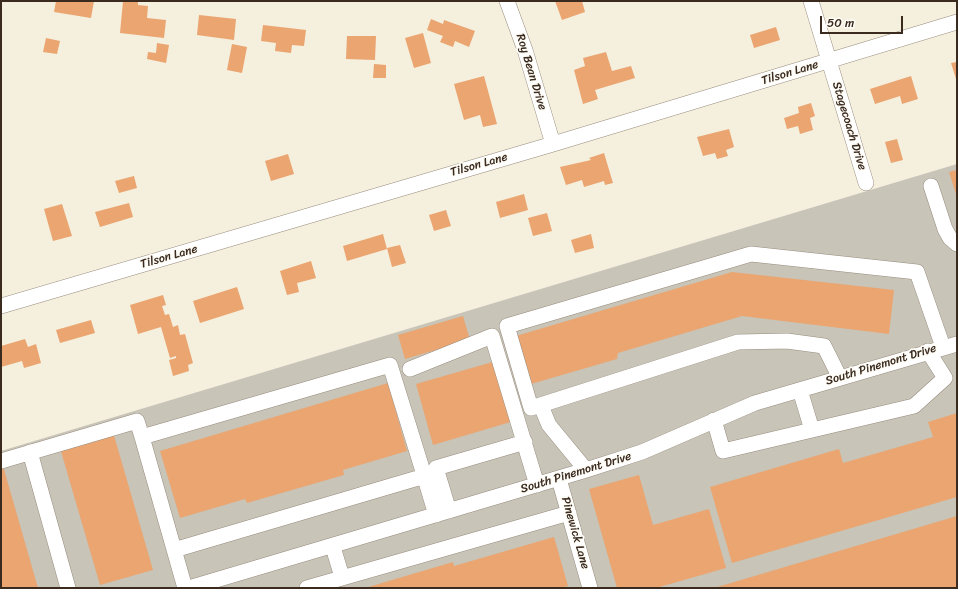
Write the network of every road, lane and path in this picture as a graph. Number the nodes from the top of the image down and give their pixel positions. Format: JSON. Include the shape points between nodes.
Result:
{"nodes":[{"id":1,"x":507,"y":1,"type":"edge"},
{"id":2,"x":811,"y":1,"type":"edge"},
{"id":3,"x":957,"y":22,"type":"edge"},
{"id":4,"x":830,"y":61,"type":"junction"},
{"id":5,"x":553,"y":144,"type":"junction"},
{"id":6,"x":866,"y":183,"type":"dead end"},
{"id":7,"x":931,"y":186,"type":"dead end"},
{"id":8,"x":957,"y":244,"type":"edge"},
{"id":9,"x":1,"y":306,"type":"edge"},
{"id":10,"x":950,"y":345,"type":"edge"},
{"id":11,"x":928,"y":351,"type":"junction"},
{"id":12,"x":410,"y":369,"type":"dead end"},
{"id":13,"x":951,"y":377,"type":"edge"},
{"id":14,"x":840,"y":378,"type":"junction"},
{"id":15,"x":800,"y":390,"type":"junction"},
{"id":16,"x":540,"y":406,"type":"junction"},
{"id":17,"x":714,"y":420,"type":"junction"},
{"id":18,"x":812,"y":430,"type":"junction"},
{"id":19,"x":142,"y":437,"type":"junction"},
{"id":20,"x":525,"y":442,"type":"junction"},
{"id":21,"x":30,"y":452,"type":"junction"},
{"id":22,"x":1,"y":461,"type":"edge"},
{"id":23,"x":586,"y":470,"type":"junction"},
{"id":24,"x":425,"y":478,"type":"junction"},
{"id":25,"x":560,"y":479,"type":"junction"},
{"id":26,"x":537,"y":485,"type":"junction"},
{"id":27,"x":442,"y":513,"type":"junction"},
{"id":28,"x":569,"y":513,"type":"junction"},
{"id":29,"x":333,"y":546,"type":"junction"},
{"id":30,"x":174,"y":550,"type":"junction"},
{"id":31,"x":342,"y":577,"type":"junction"},
{"id":32,"x":68,"y":588,"type":"edge"},
{"id":33,"x":185,"y":588,"type":"edge"},
{"id":34,"x":189,"y":588,"type":"edge"},
{"id":35,"x":307,"y":588,"type":"edge"},
{"id":36,"x":590,"y":588,"type":"edge"}],
"edges":[{"from":1,"to":5,"type":"street","name":"Roy Bean Drive","via":[[525,50]]},
{"from":2,"to":4,"type":"street","name":"Stagecoach Drive"},
{"from":3,"to":4,"type":"street","name":"Tilson Lane"},
{"from":4,"to":5,"type":"street","name":"Tilson Lane"},
{"from":4,"to":6,"type":"street","name":"Stagecoach Drive"},
{"from":5,"to":9,"type":"street","name":"Tilson Lane"},
{"from":7,"to":8,"type":"street","via":[[945,229]]},
{"from":10,"to":11,"type":"street","name":"South Pinemont Drive"},
{"from":10,"to":16,"type":"street","via":[[917,272],[751,254],[507,326],[531,408]]},
{"from":11,"to":13,"type":"street"},
{"from":11,"to":14,"type":"street","name":"South Pinemont Drive"},
{"from":12,"to":20,"type":"street","via":[[492,336]]},
{"from":13,"to":18,"type":"street","via":[[914,406]]},
{"from":14,"to":15,"type":"street","name":"South Pinemont Drive"},
{"from":14,"to":16,"type":"street","via":[[824,346],[787,341],[738,342]]},
{"from":15,"to":17,"type":"street","name":"South Pinemont Drive","via":[[756,403]]},
{"from":15,"to":18,"type":"street"},
{"from":16,"to":23,"type":"street","via":[[549,425]]},
{"from":17,"to":18,"type":"street","via":[[723,451]]},
{"from":17,"to":23,"type":"street","name":"South Pinemont Drive","via":[[642,452]]},
{"from":19,"to":21,"type":"street","via":[[137,421]]},
{"from":19,"to":24,"type":"street","via":[[390,365]]},
{"from":19,"to":30,"type":"street"},
{"from":20,"to":26,"type":"street"},
{"from":20,"to":27,"type":"street","via":[[436,468]]},
{"from":21,"to":22,"type":"street"},
{"from":21,"to":32,"type":"street"},
{"from":23,"to":25,"type":"street","name":"South Pinemont Drive"},
{"from":24,"to":27,"type":"street"},
{"from":24,"to":30,"type":"street"},
{"from":25,"to":26,"type":"street","name":"South Pinemont Drive"},
{"from":25,"to":28,"type":"street","name":"Pinewick Lane"},
{"from":26,"to":27,"type":"street","name":"South Pinemont Drive"},
{"from":27,"to":29,"type":"street","name":"South Pinemont Drive"},
{"from":28,"to":31,"type":"street"},
{"from":28,"to":36,"type":"street","name":"Pinewick Lane"},
{"from":29,"to":31,"type":"street"},
{"from":29,"to":34,"type":"street","name":"South Pinemont Drive"},
{"from":30,"to":33,"type":"street"},
{"from":31,"to":35,"type":"street"}]}
